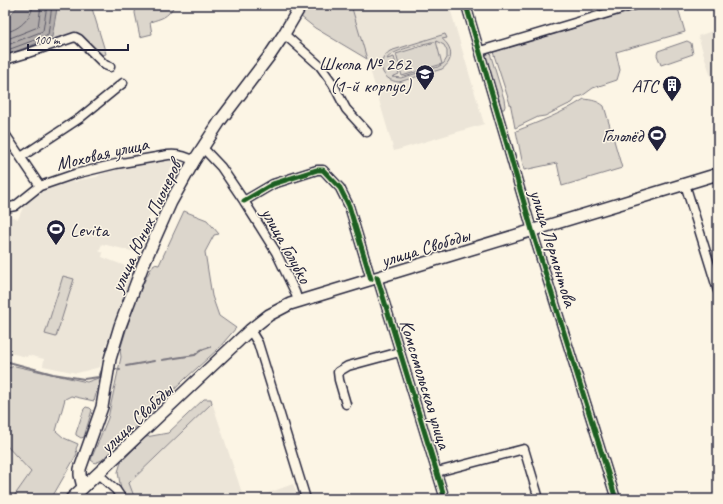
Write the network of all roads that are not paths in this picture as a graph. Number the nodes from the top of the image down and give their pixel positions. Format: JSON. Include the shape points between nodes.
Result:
{"nodes":[{"id":1,"x":301,"y":5,"type":"edge"},
{"id":2,"x":466,"y":5,"type":"edge"},
{"id":3,"x":635,"y":5,"type":"edge"},
{"id":4,"x":284,"y":34,"type":"junction"},
{"id":5,"x":480,"y":51,"type":"junction"},
{"id":6,"x":5,"y":60,"type":"edge"},
{"id":7,"x":110,"y":67,"type":"dead end"},
{"id":8,"x":123,"y":83,"type":"dead end"},
{"id":9,"x":367,"y":132,"type":"dead end"},
{"id":10,"x":5,"y":134,"type":"edge"},
{"id":11,"x":202,"y":148,"type":"junction"},
{"id":12,"x":21,"y":157,"type":"junction"},
{"id":13,"x":194,"y":161,"type":"junction"},
{"id":14,"x":718,"y":174,"type":"edge"},
{"id":15,"x":685,"y":184,"type":"junction"},
{"id":16,"x":40,"y":186,"type":"junction"},
{"id":17,"x":244,"y":201,"type":"junction"},
{"id":18,"x":5,"y":208,"type":"edge"},
{"id":19,"x":532,"y":230,"type":"junction"},
{"id":20,"x":374,"y":278,"type":"junction"},
{"id":21,"x":718,"y":291,"type":"edge"},
{"id":22,"x":298,"y":301,"type":"junction"},
{"id":23,"x":250,"y":330,"type":"junction"},
{"id":24,"x":400,"y":352,"type":"junction"},
{"id":25,"x":346,"y":404,"type":"dead end"},
{"id":26,"x":437,"y":472,"type":"junction"},
{"id":27,"x":98,"y":474,"type":"junction"},
{"id":28,"x":83,"y":487,"type":"junction"},
{"id":29,"x":71,"y":499,"type":"edge"},
{"id":30,"x":122,"y":499,"type":"edge"},
{"id":31,"x":306,"y":499,"type":"edge"},
{"id":32,"x":445,"y":499,"type":"edge"},
{"id":33,"x":540,"y":499,"type":"edge"},
{"id":34,"x":616,"y":499,"type":"edge"}],
"edges":[{"from":1,"to":4,"type":"main road","name":"улица Юных Пионеров"},
{"from":2,"to":5,"type":"street","name":"улица Лермонтова"},
{"from":3,"to":5,"type":"street"},
{"from":4,"to":9,"type":"street","via":[[320,66],[346,109]]},
{"from":4,"to":11,"type":"main road","name":"улица Юных Пионеров"},
{"from":5,"to":19,"type":"street","name":"улица Лермонтова"},
{"from":6,"to":7,"type":"street","via":[[75,37]]},
{"from":8,"to":12,"type":"street","via":[[80,118]]},
{"from":10,"to":12,"type":"street"},
{"from":11,"to":13,"type":"main road","name":"улица Юных Пионеров"},
{"from":11,"to":17,"type":"street","name":"улица Голубко","via":[[221,167]]},
{"from":12,"to":16,"type":"street"},
{"from":13,"to":16,"type":"street","name":"Моховая улица","via":[[176,154],[168,155],[116,164]]},
{"from":13,"to":28,"type":"main road","name":"улица Юных Пионеров","via":[[171,202],[120,326],[110,359],[102,407],[80,470]]},
{"from":14,"to":15,"type":"main road","name":"улица Свободы"},
{"from":15,"to":19,"type":"main road","name":"улица Свободы"},
{"from":15,"to":21,"type":"street"},
{"from":16,"to":18,"type":"street","name":"Моховая улица","via":[[15,206]]},
{"from":17,"to":20,"type":"street","name":"Комсомольская улица","via":[[273,184],[323,170],[340,188],[349,206]]},
{"from":17,"to":22,"type":"street","name":"улица Голубко","via":[[276,252]]},
{"from":19,"to":20,"type":"main road","name":"улица Свободы"},
{"from":19,"to":34,"type":"street","name":"улица Лермонтова"},
{"from":20,"to":22,"type":"main road","name":"улица Свободы"},
{"from":20,"to":24,"type":"street","name":"Комсомольская улица"},
{"from":22,"to":23,"type":"main road","name":"улица Свободы","via":[[268,315]]},
{"from":23,"to":27,"type":"main road","name":"улица Свободы"},
{"from":23,"to":31,"type":"street","via":[[258,343]]},
{"from":24,"to":25,"type":"street","via":[[348,366],[338,372]]},
{"from":24,"to":26,"type":"street","name":"Комсомольская улица"},
{"from":26,"to":32,"type":"street","name":"Комсомольская улица"},
{"from":26,"to":33,"type":"street","via":[[524,449]]},
{"from":27,"to":28,"type":"main road","name":"улица Свободы"},
{"from":27,"to":30,"type":"street"},
{"from":28,"to":29,"type":"main road","name":"улица Свободы"}]}
